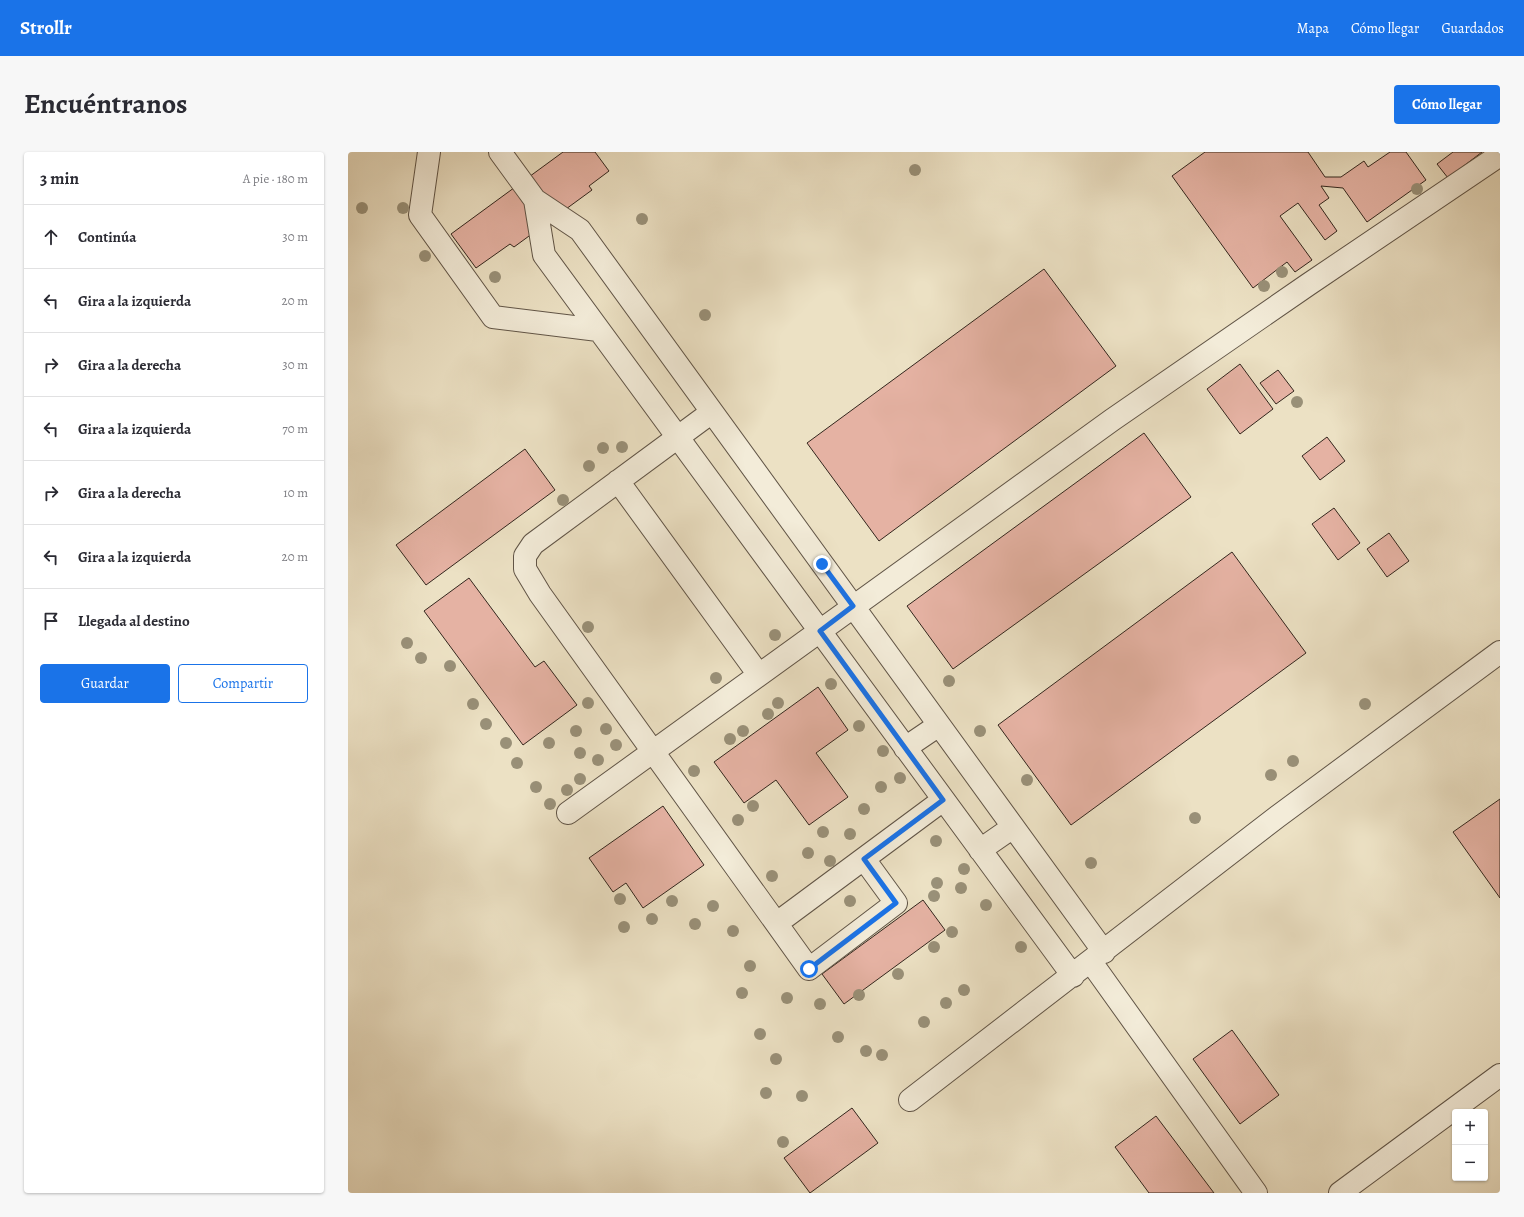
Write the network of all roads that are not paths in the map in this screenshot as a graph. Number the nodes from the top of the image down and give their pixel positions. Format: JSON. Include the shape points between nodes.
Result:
{"nodes":[{"id":1,"x":429,"y":152,"type":"edge"},
{"id":2,"x":500,"y":152,"type":"edge"},
{"id":3,"x":1500,"y":156,"type":"edge"},
{"id":4,"x":535,"y":200,"type":"junction"},
{"id":5,"x":598,"y":330,"type":"junction"},
{"id":6,"x":712,"y":412,"type":"junction"},
{"id":7,"x":677,"y":437,"type":"junction"},
{"id":8,"x":618,"y":481,"type":"junction"},
{"id":9,"x":853,"y":606,"type":"junction"},
{"id":10,"x":820,"y":631,"type":"junction"},
{"id":11,"x":1500,"y":652,"type":"edge"},
{"id":12,"x":759,"y":675,"type":"junction"},
{"id":13,"x":939,"y":725,"type":"junction"},
{"id":14,"x":905,"y":748,"type":"junction"},
{"id":15,"x":653,"y":752,"type":"junction"},
{"id":16,"x":943,"y":800,"type":"junction"},
{"id":17,"x":568,"y":813,"type":"dead end"},
{"id":18,"x":1013,"y":827,"type":"junction"},
{"id":19,"x":980,"y":850,"type":"junction"},
{"id":20,"x":864,"y":859,"type":"junction"},
{"id":21,"x":777,"y":923,"type":"junction"},
{"id":22,"x":1097,"y":957,"type":"junction"},
{"id":23,"x":1073,"y":976,"type":"junction"},
{"id":24,"x":1500,"y":1075,"type":"edge"},
{"id":25,"x":910,"y":1100,"type":"dead end"},
{"id":26,"x":1256,"y":1193,"type":"edge"},
{"id":27,"x":1340,"y":1193,"type":"edge"}],
"edges":[{"from":1,"to":5,"type":"street","via":[[420,215],[493,317]]},
{"from":2,"to":4,"type":"street"},
{"from":3,"to":9,"type":"street","via":[[1112,420]]},
{"from":4,"to":5,"type":"street","via":[[544,255]]},
{"from":4,"to":6,"type":"street","via":[[580,230]]},
{"from":5,"to":7,"type":"street"},
{"from":6,"to":7,"type":"street"},
{"from":6,"to":9,"type":"street"},
{"from":7,"to":8,"type":"street"},
{"from":7,"to":10,"type":"street"},
{"from":8,"to":12,"type":"street"},
{"from":8,"to":15,"type":"street","via":[[533,544],[525,556],[525,569],[540,594]]},
{"from":9,"to":10,"type":"street"},
{"from":9,"to":13,"type":"street"},
{"from":10,"to":12,"type":"street"},
{"from":10,"to":14,"type":"street"},
{"from":11,"to":22,"type":"street","via":[[1277,817]]},
{"from":12,"to":15,"type":"street"},
{"from":13,"to":14,"type":"street"},
{"from":13,"to":18,"type":"street"},
{"from":14,"to":16,"type":"street"},
{"from":15,"to":17,"type":"street"},
{"from":15,"to":21,"type":"street"},
{"from":16,"to":19,"type":"street"},
{"from":16,"to":20,"type":"street"},
{"from":18,"to":19,"type":"street"},
{"from":18,"to":22,"type":"street"},
{"from":19,"to":23,"type":"street"},
{"from":20,"to":21,"type":"street"},
{"from":20,"to":21,"type":"street","via":[[896,903],[809,969]]},
{"from":22,"to":23,"type":"street"},
{"from":22,"to":26,"type":"street"},
{"from":23,"to":25,"type":"street"},
{"from":24,"to":27,"type":"street"}]}
